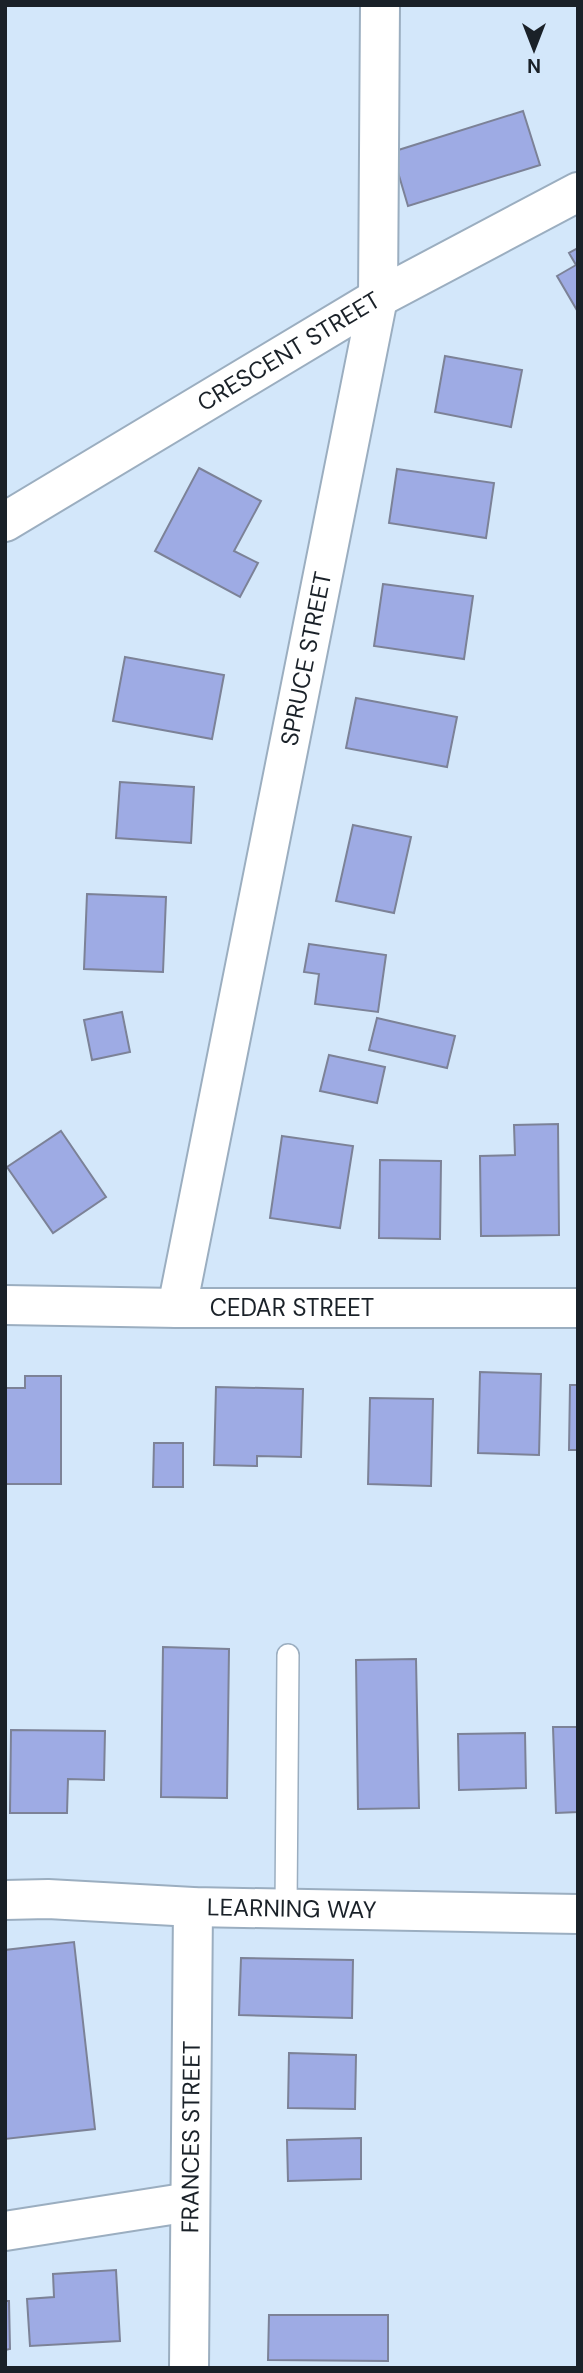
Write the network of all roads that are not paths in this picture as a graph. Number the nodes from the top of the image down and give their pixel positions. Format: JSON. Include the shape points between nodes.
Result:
{"nodes":[{"id":1,"x":380,"y":5,"type":"edge"},
{"id":2,"x":578,"y":192,"type":"edge"},
{"id":3,"x":378,"y":298,"type":"junction"},
{"id":4,"x":5,"y":522,"type":"edge"},
{"id":5,"x":5,"y":1305,"type":"edge"},
{"id":6,"x":177,"y":1308,"type":"junction"},
{"id":7,"x":578,"y":1308,"type":"edge"},
{"id":8,"x":288,"y":1656,"type":"dead end"},
{"id":9,"x":5,"y":1900,"type":"edge"},
{"id":10,"x":193,"y":1907,"type":"junction"},
{"id":11,"x":286,"y":1909,"type":"junction"},
{"id":12,"x":578,"y":1914,"type":"edge"},
{"id":13,"x":190,"y":2202,"type":"junction"},
{"id":14,"x":5,"y":2231,"type":"edge"},
{"id":15,"x":189,"y":2368,"type":"edge"}],
"edges":[{"from":1,"to":3,"type":"street","name":"SPRUCE STREET"},
{"from":2,"to":3,"type":"street","name":"CRESCENT STREET"},
{"from":3,"to":4,"type":"street","name":"CRESCENT STREET"},
{"from":3,"to":6,"type":"street","name":"SPRUCE STREET"},
{"from":5,"to":6,"type":"street","name":"CEDAR STREET"},
{"from":6,"to":7,"type":"street","name":"CEDAR STREET"},
{"from":8,"to":11,"type":"lane"},
{"from":9,"to":10,"type":"street","name":"LEARNING WAY"},
{"from":10,"to":11,"type":"street","name":"LEARNING WAY"},
{"from":10,"to":13,"type":"street","name":"FRANCES STREET"},
{"from":11,"to":12,"type":"street","name":"LEARNING WAY"},
{"from":13,"to":14,"type":"street"},
{"from":13,"to":15,"type":"street","name":"FRANCES STREET"}]}
